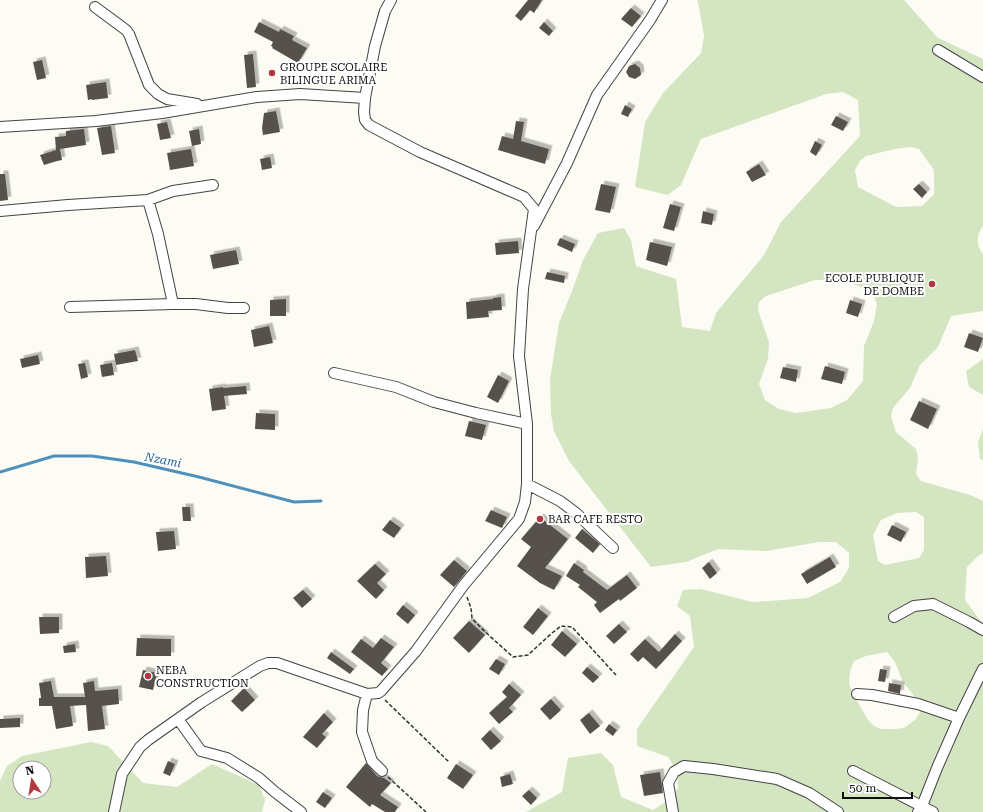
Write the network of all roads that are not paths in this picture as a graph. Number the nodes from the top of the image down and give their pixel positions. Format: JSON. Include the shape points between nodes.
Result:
{"nodes":[{"id":1,"x":382,"y":0,"type":"edge"},
{"id":2,"x":391,"y":0,"type":"edge"},
{"id":3,"x":662,"y":0,"type":"edge"},
{"id":4,"x":95,"y":7,"type":"dead end"},
{"id":5,"x":385,"y":11,"type":"junction"},
{"id":6,"x":938,"y":50,"type":"dead end"},
{"id":7,"x":983,"y":77,"type":"edge"},
{"id":8,"x":365,"y":98,"type":"junction"},
{"id":9,"x":207,"y":105,"type":"junction"},
{"id":10,"x":0,"y":127,"type":"edge"},
{"id":11,"x":213,"y":185,"type":"dead end"},
{"id":12,"x":148,"y":200,"type":"junction"},
{"id":13,"x":0,"y":211,"type":"edge"},
{"id":14,"x":531,"y":232,"type":"junction"},
{"id":15,"x":173,"y":304,"type":"junction"},
{"id":16,"x":70,"y":307,"type":"dead end"},
{"id":17,"x":244,"y":308,"type":"dead end"},
{"id":18,"x":334,"y":373,"type":"dead end"},
{"id":19,"x":527,"y":424,"type":"junction"},
{"id":20,"x":527,"y":484,"type":"junction"},
{"id":21,"x":613,"y":548,"type":"dead end"},
{"id":22,"x":894,"y":617,"type":"dead end"},
{"id":23,"x":983,"y":630,"type":"edge"},
{"id":24,"x":983,"y":669,"type":"edge"},
{"id":25,"x":367,"y":694,"type":"junction"},
{"id":26,"x":857,"y":694,"type":"dead end"},
{"id":27,"x":959,"y":718,"type":"junction"},
{"id":28,"x":178,"y":719,"type":"junction"},
{"id":29,"x":382,"y":771,"type":"road end"},
{"id":30,"x":853,"y":771,"type":"dead end"},
{"id":31,"x":920,"y":809,"type":"edge"},
{"id":32,"x":114,"y":812,"type":"edge"},
{"id":33,"x":301,"y":812,"type":"edge"},
{"id":34,"x":673,"y":812,"type":"edge"},
{"id":35,"x":838,"y":812,"type":"edge"},
{"id":36,"x":933,"y":812,"type":"edge"}],
"edges":[{"from":1,"to":5,"type":"street"},
{"from":2,"to":5,"type":"street"},
{"from":3,"to":14,"type":"street","via":[[597,95],[567,163]]},
{"from":4,"to":9,"type":"street","via":[[129,34],[149,85],[158,94],[167,99]]},
{"from":5,"to":8,"type":"street"},
{"from":6,"to":7,"type":"street"},
{"from":8,"to":9,"type":"street","via":[[300,94],[257,97]]},
{"from":8,"to":14,"type":"street","via":[[365,120],[369,125],[420,152],[524,197],[534,209]]},
{"from":9,"to":10,"type":"street","via":[[96,121]]},
{"from":11,"to":12,"type":"street","via":[[173,191]]},
{"from":12,"to":13,"type":"street"},
{"from":12,"to":15,"type":"street"},
{"from":14,"to":19,"type":"street","via":[[523,289],[520,356]]},
{"from":15,"to":16,"type":"street"},
{"from":15,"to":17,"type":"street"},
{"from":18,"to":19,"type":"street","via":[[396,387],[434,402]]},
{"from":19,"to":20,"type":"street"},
{"from":20,"to":21,"type":"street","via":[[560,501]]},
{"from":20,"to":25,"type":"street","via":[[525,502],[519,519],[463,586],[416,651],[381,691]]},
{"from":22,"to":23,"type":"street","via":[[914,606],[933,604]]},
{"from":24,"to":27,"type":"street"},
{"from":25,"to":28,"type":"street","via":[[277,663],[268,663]]},
{"from":25,"to":29,"type":"street","via":[[362,732],[372,761]]},
{"from":26,"to":27,"type":"street","via":[[918,704]]},
{"from":27,"to":31,"type":"street"},
{"from":28,"to":32,"type":"street","via":[[140,747],[122,774]]},
{"from":28,"to":33,"type":"street","via":[[201,751],[227,758],[259,778]]},
{"from":30,"to":31,"type":"street"},
{"from":31,"to":36,"type":"street"},
{"from":34,"to":35,"type":"street","via":[[668,783],[674,772],[684,766],[777,779],[809,793]]}]}
